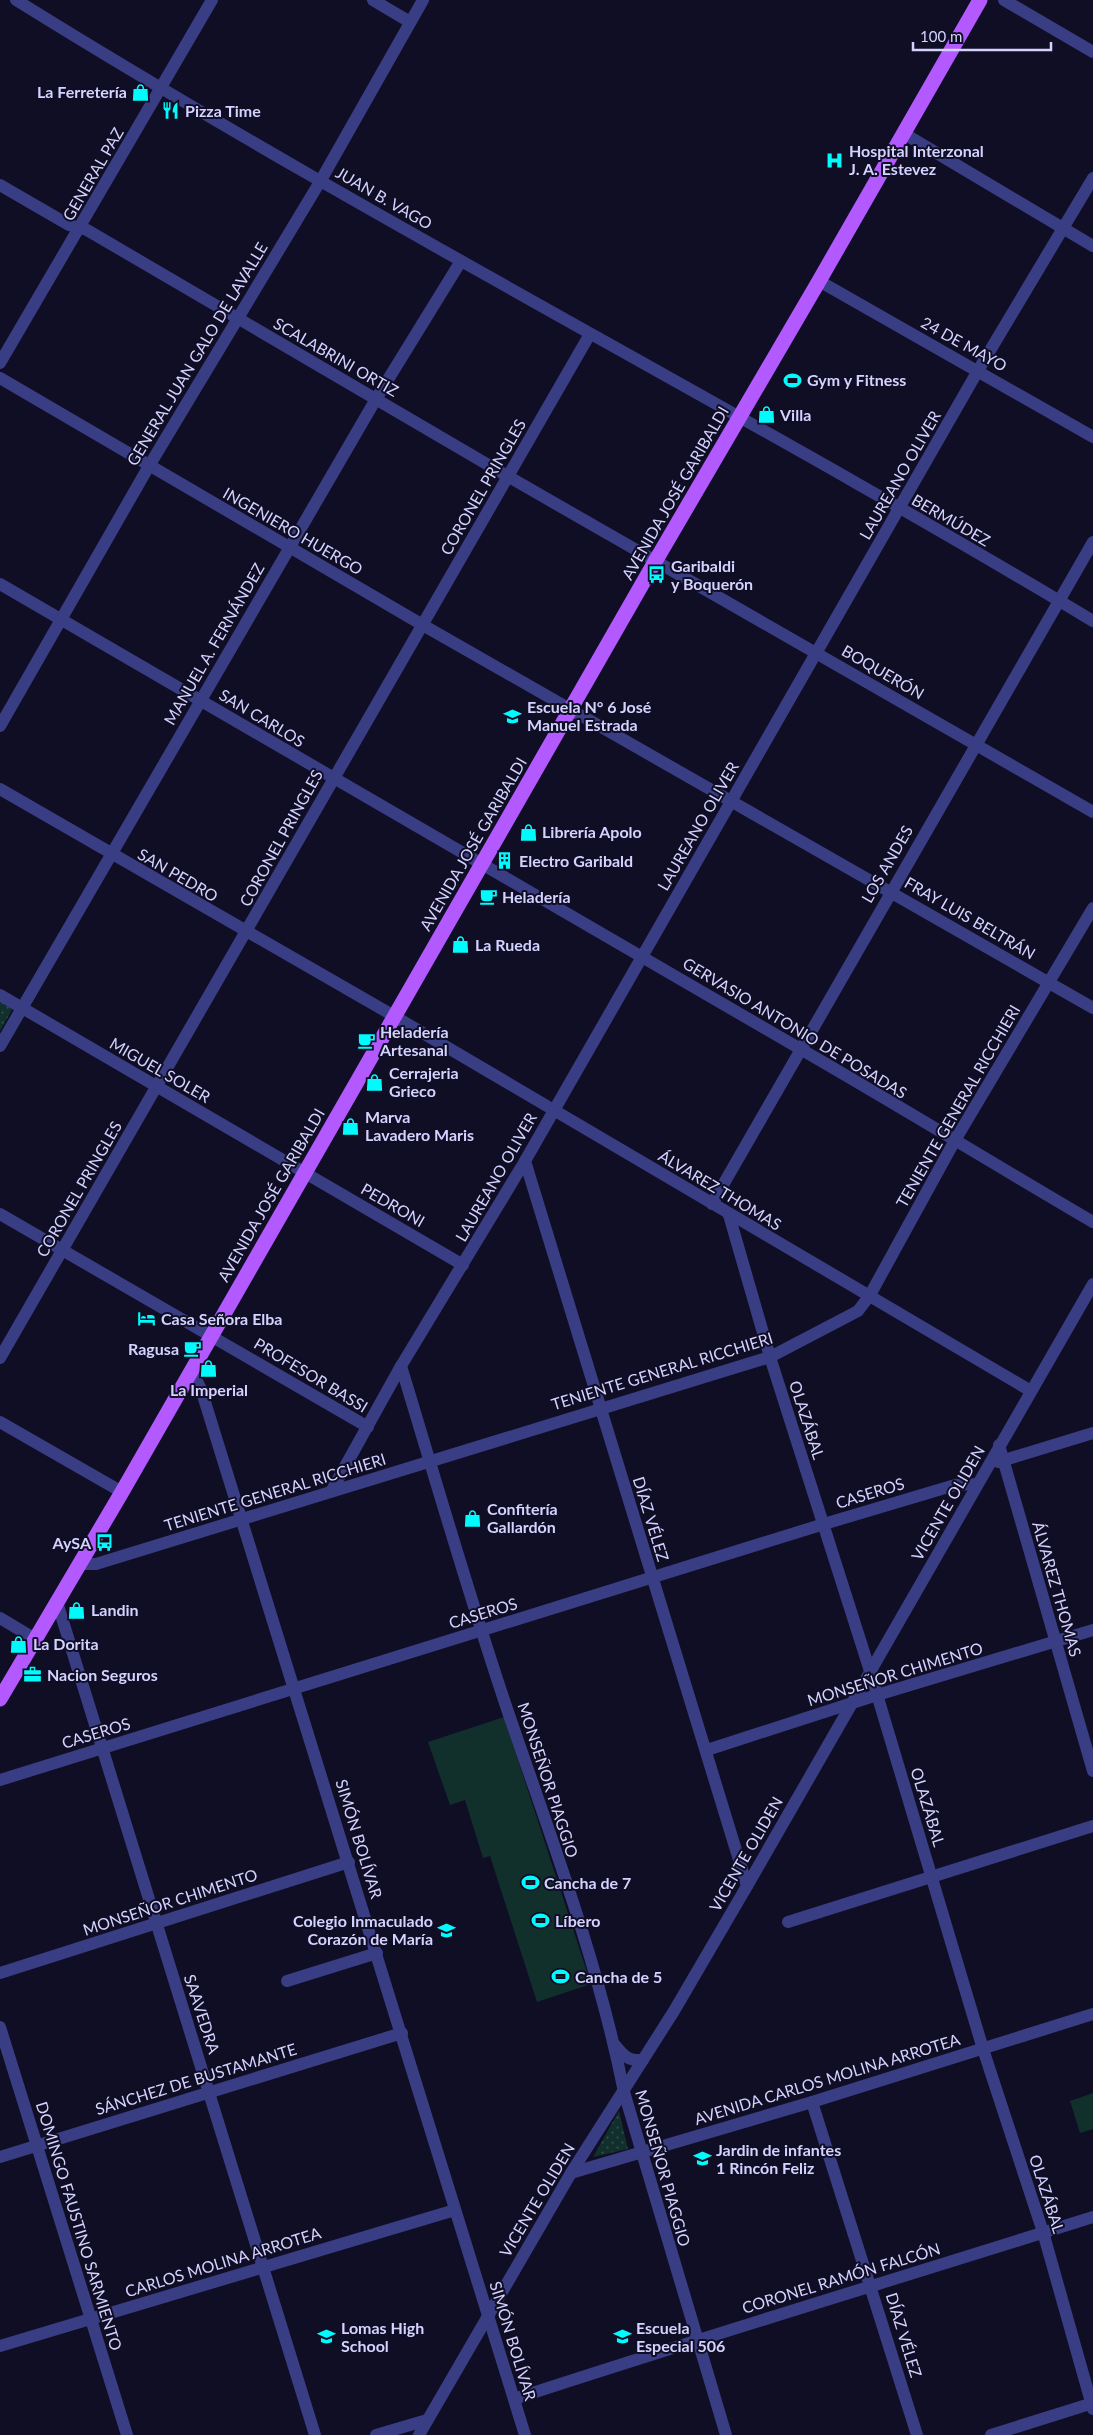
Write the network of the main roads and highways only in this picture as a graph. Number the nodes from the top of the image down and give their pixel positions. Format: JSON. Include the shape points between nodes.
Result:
{"nodes":[{"id":1,"x":980,"y":0,"type":"edge"},
{"id":2,"x":0,"y":1699,"type":"edge"}],
"edges":[{"from":1,"to":2,"type":"main road","name":"AVENIDA JOSÉ GARIBALDI"}]}
